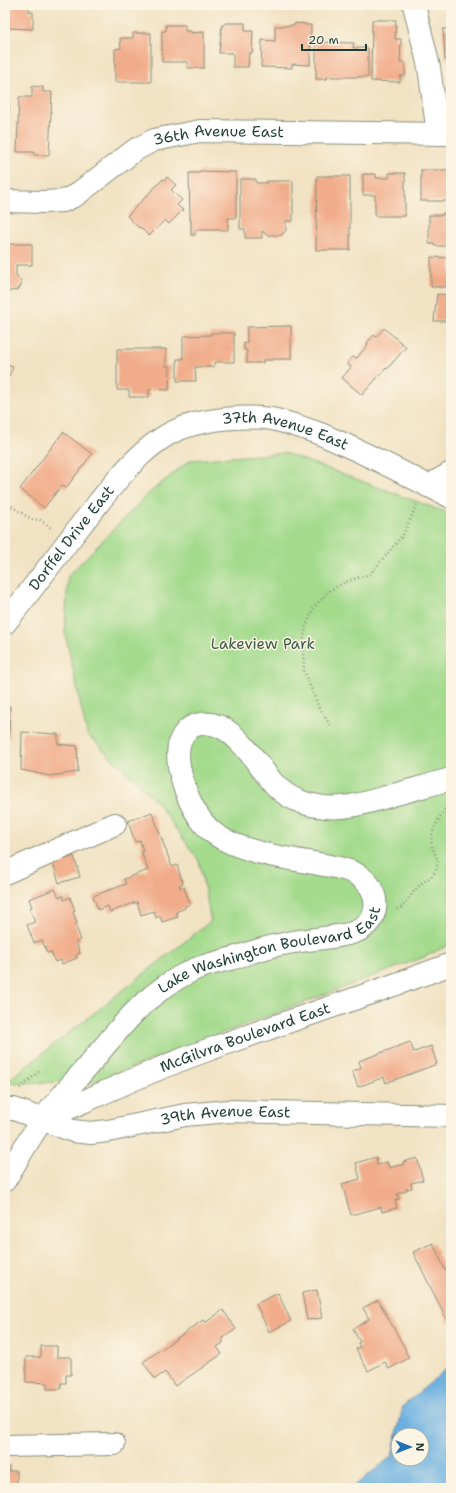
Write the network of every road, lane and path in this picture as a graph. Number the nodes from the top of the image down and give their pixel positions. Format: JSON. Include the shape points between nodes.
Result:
{"nodes":[{"id":1,"x":414,"y":5,"type":"edge"},
{"id":2,"x":444,"y":134,"type":"edge"},
{"id":3,"x":5,"y":201,"type":"edge"},
{"id":4,"x":142,"y":455,"type":"joint"},
{"id":5,"x":451,"y":473,"type":"edge"},
{"id":6,"x":424,"y":493,"type":"junction"},
{"id":7,"x":451,"y":497,"type":"edge"},
{"id":8,"x":5,"y":502,"type":"edge"},
{"id":9,"x":56,"y":532,"type":"dead end"},
{"id":10,"x":5,"y":623,"type":"edge"},
{"id":11,"x":330,"y":725,"type":"dead end"},
{"id":12,"x":451,"y":779,"type":"edge"},
{"id":13,"x":451,"y":803,"type":"edge"},
{"id":14,"x":115,"y":824,"type":"dead end"},
{"id":15,"x":5,"y":873,"type":"edge"},
{"id":16,"x":398,"y":909,"type":"dead end"},
{"id":17,"x":451,"y":964,"type":"edge"},
{"id":18,"x":41,"y":1070,"type":"dead end"},
{"id":19,"x":19,"y":1088,"type":"dead end"},
{"id":20,"x":5,"y":1109,"type":"edge"},
{"id":21,"x":451,"y":1116,"type":"edge"},
{"id":22,"x":42,"y":1120,"type":"junction"},
{"id":23,"x":5,"y":1180,"type":"edge"},
{"id":24,"x":114,"y":1444,"type":"dead end"},
{"id":25,"x":5,"y":1446,"type":"edge"}],
"edges":[{"from":1,"to":2,"type":"street"},
{"from":2,"to":3,"type":"street","name":"36th Avenue East","via":[[200,131],[154,140],[135,150],[76,195],[63,201]]},
{"from":4,"to":6,"type":"street","name":"37th Avenue East","via":[[160,440],[181,428],[201,422],[238,418],[271,419],[341,442]]},
{"from":4,"to":10,"type":"street","name":"Dorffel Drive East","via":[[72,535]]},
{"from":5,"to":6,"type":"street"},
{"from":6,"to":7,"type":"street","name":"37th Avenue East"},
{"from":6,"to":11,"type":"path","via":[[403,535],[370,574],[330,590],[314,607],[306,626],[303,643],[304,671],[319,708]]},
{"from":8,"to":9,"type":"path","via":[[31,519],[40,520]]},
{"from":12,"to":22,"type":"street","name":"Lake Washington Boulevard East","via":[[354,806],[314,806],[292,798],[278,788],[239,740],[228,731],[206,724],[189,729],[182,735],[179,745],[179,767],[190,802],[208,829],[220,838],[271,856],[327,865],[356,874],[373,892],[375,914],[369,924],[350,934],[281,944],[196,969],[167,984],[138,1007]]},
{"from":13,"to":16,"type":"path","via":[[436,824],[431,841],[437,855],[435,871]]},
{"from":14,"to":15,"type":"street"},
{"from":17,"to":22,"type":"street","name":"McGilvra Boulevard East","via":[[204,1051]]},
{"from":18,"to":19,"type":"path"},
{"from":20,"to":22,"type":"street","name":"39th Avenue East","via":[[14,1109]]},
{"from":21,"to":22,"type":"street","name":"39th Avenue East","via":[[208,1112],[91,1133],[73,1132]]},
{"from":22,"to":23,"type":"street","name":"Lake Washington Boulevard East"},
{"from":24,"to":25,"type":"street"}]}
